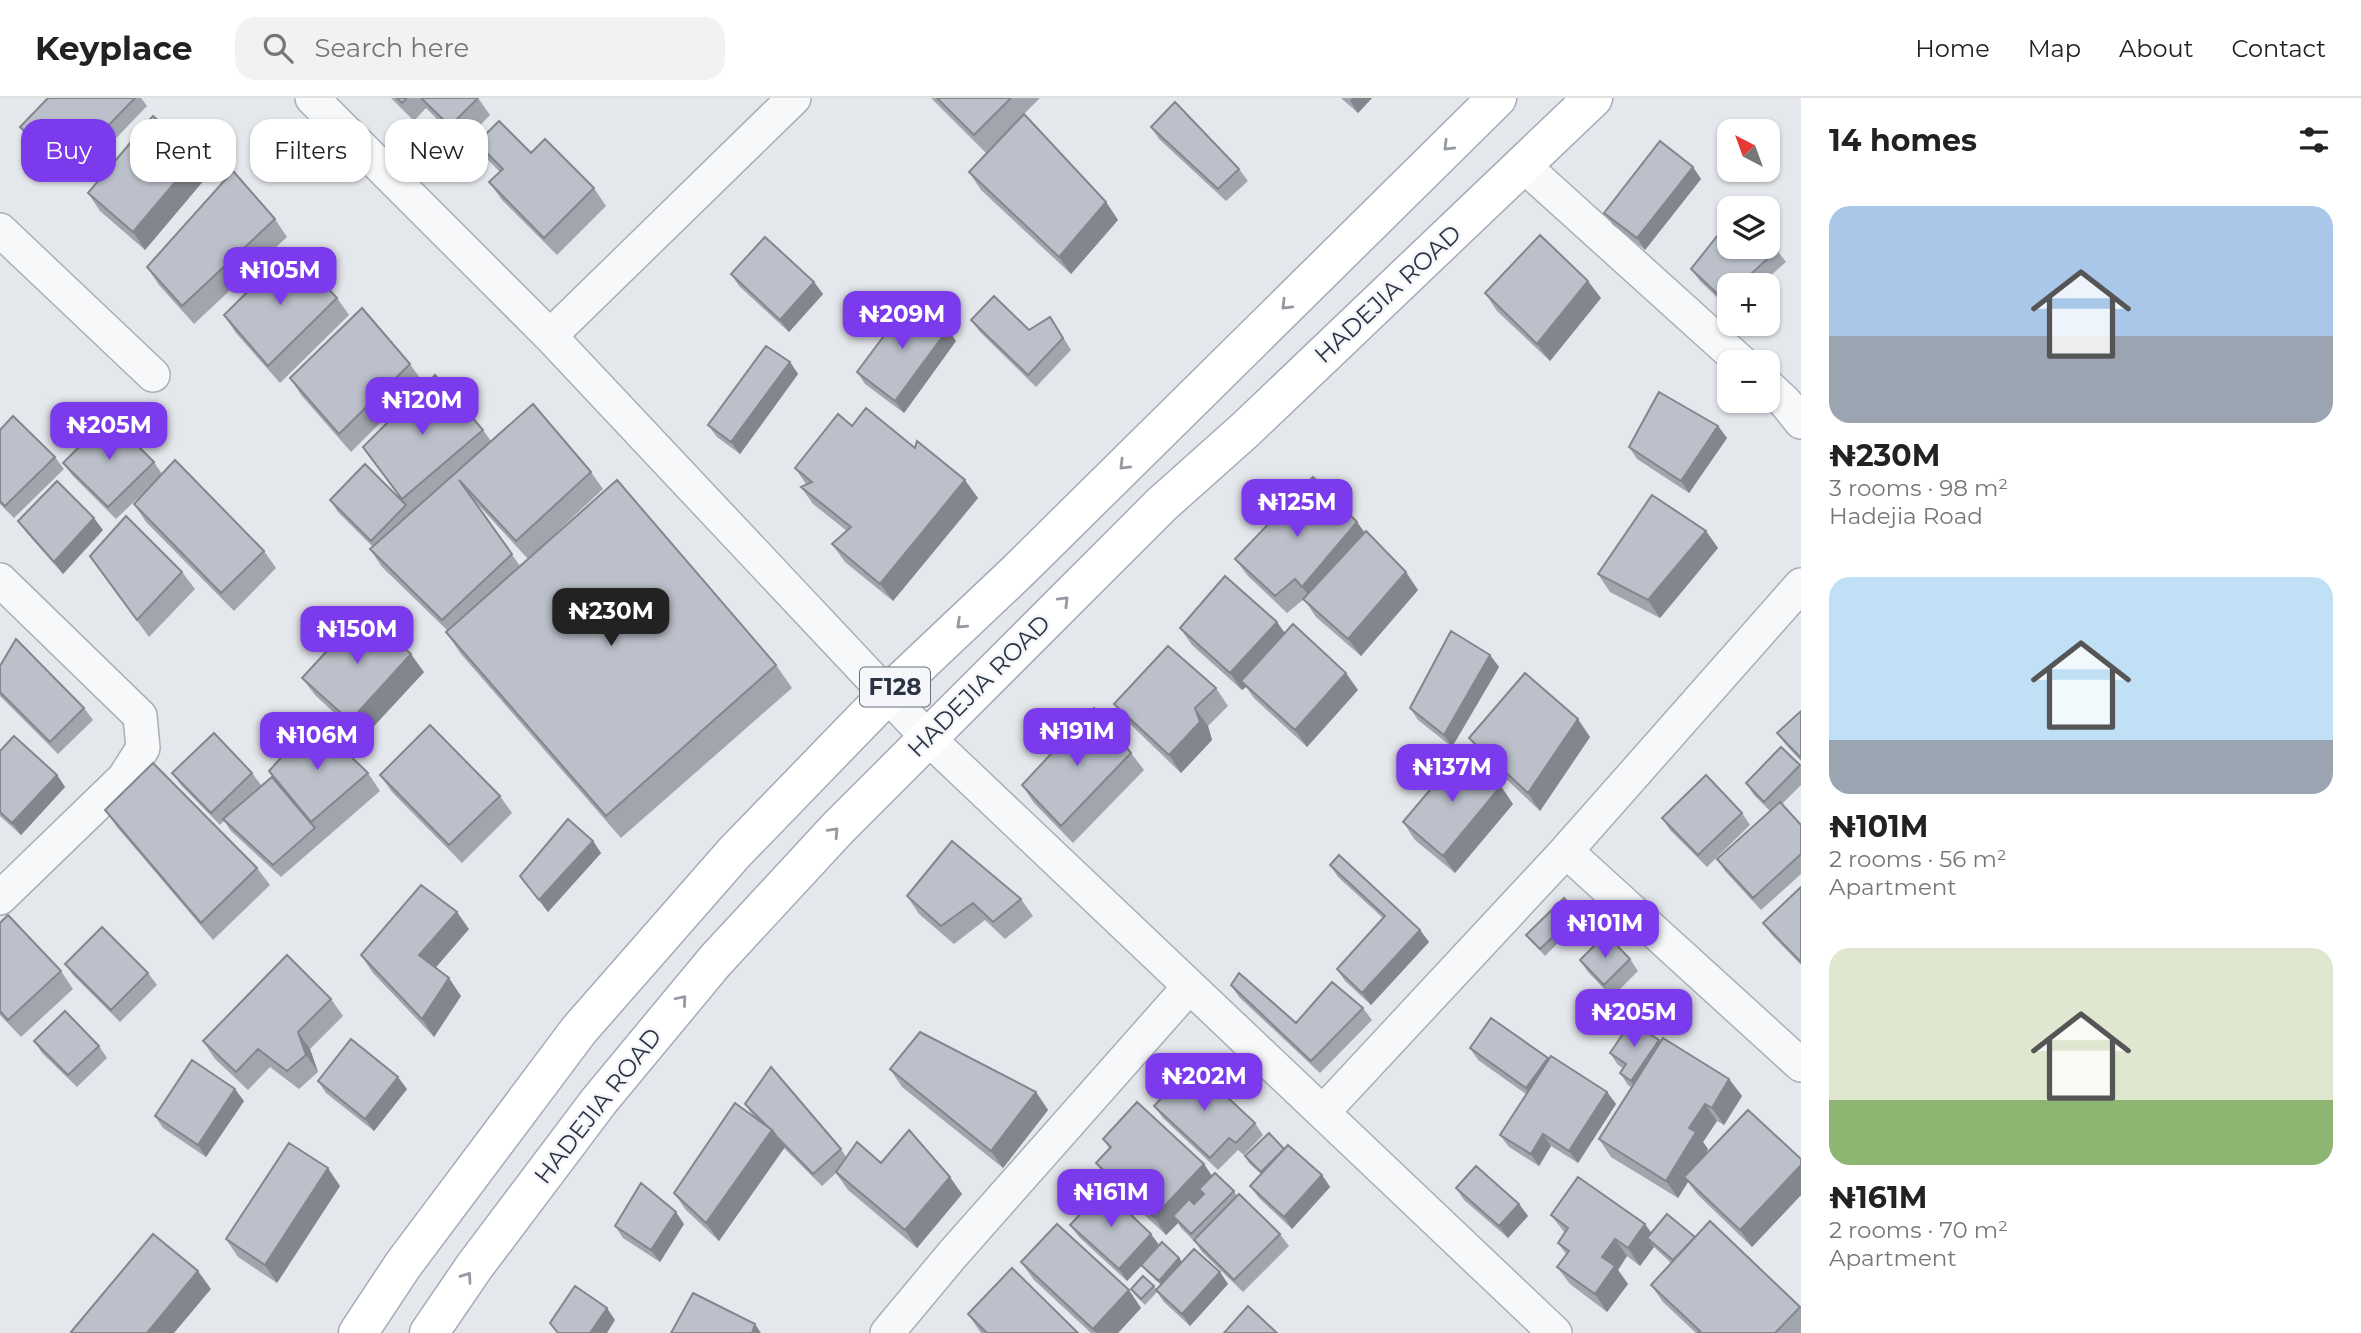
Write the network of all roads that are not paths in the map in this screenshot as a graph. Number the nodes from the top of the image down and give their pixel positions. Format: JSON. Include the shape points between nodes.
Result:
{"nodes":[{"id":1,"x":312,"y":98,"type":"edge"},
{"id":2,"x":794,"y":98,"type":"edge"},
{"id":3,"x":1497,"y":98,"type":"edge"},
{"id":4,"x":1593,"y":98,"type":"edge"},
{"id":5,"x":1524,"y":166,"type":"junction"},
{"id":6,"x":0,"y":230,"type":"edge"},
{"id":7,"x":550,"y":336,"type":"junction"},
{"id":8,"x":1728,"y":350,"type":"edge"},
{"id":9,"x":153,"y":375,"type":"dead end"},
{"id":10,"x":1780,"y":397,"type":"edge"},
{"id":11,"x":1801,"y":422,"type":"edge"},
{"id":12,"x":0,"y":580,"type":"edge"},
{"id":13,"x":1801,"y":585,"type":"edge"},
{"id":14,"x":887,"y":695,"type":"junction"},
{"id":15,"x":928,"y":738,"type":"junction"},
{"id":16,"x":1566,"y":851,"type":"junction"},
{"id":17,"x":0,"y":898,"type":"edge"},
{"id":18,"x":1189,"y":987,"type":"junction"},
{"id":19,"x":1801,"y":1065,"type":"edge"},
{"id":20,"x":1323,"y":1112,"type":"junction"},
{"id":21,"x":1542,"y":1329,"type":"edge"},
{"id":22,"x":434,"y":1331,"type":"edge"},
{"id":23,"x":358,"y":1333,"type":"edge"},
{"id":24,"x":887,"y":1333,"type":"edge"}],
"edges":[{"from":1,"to":7,"type":"street"},
{"from":2,"to":7,"type":"street"},
{"from":3,"to":14,"type":"main road","number":"F128","one_way":true},
{"from":4,"to":5,"type":"main road","name":"HADEJIA ROAD","number":"F128"},
{"from":5,"to":8,"type":"street"},
{"from":15,"to":5,"type":"main road","name":"HADEJIA ROAD","number":"F128","one_way":true,"via":[[1161,505]]},
{"from":6,"to":9,"type":"street"},
{"from":7,"to":14,"type":"street"},
{"from":10,"to":11,"type":"street"},
{"from":12,"to":17,"type":"street","via":[[141,716],[143,748],[124,778]]},
{"from":13,"to":16,"type":"street"},
{"from":14,"to":15,"type":"street"},
{"from":14,"to":23,"type":"main road","number":"F128","via":[[734,853],[579,1030],[402,1265]]},
{"from":15,"to":18,"type":"street"},
{"from":22,"to":15,"type":"main road","name":"HADEJIA ROAD","number":"F128","one_way":true,"via":[[474,1267],[599,1101],[715,961]]},
{"from":16,"to":19,"type":"street"},
{"from":16,"to":20,"type":"street"},
{"from":18,"to":20,"type":"street"},
{"from":18,"to":24,"type":"street"},
{"from":20,"to":21,"type":"street"}]}
